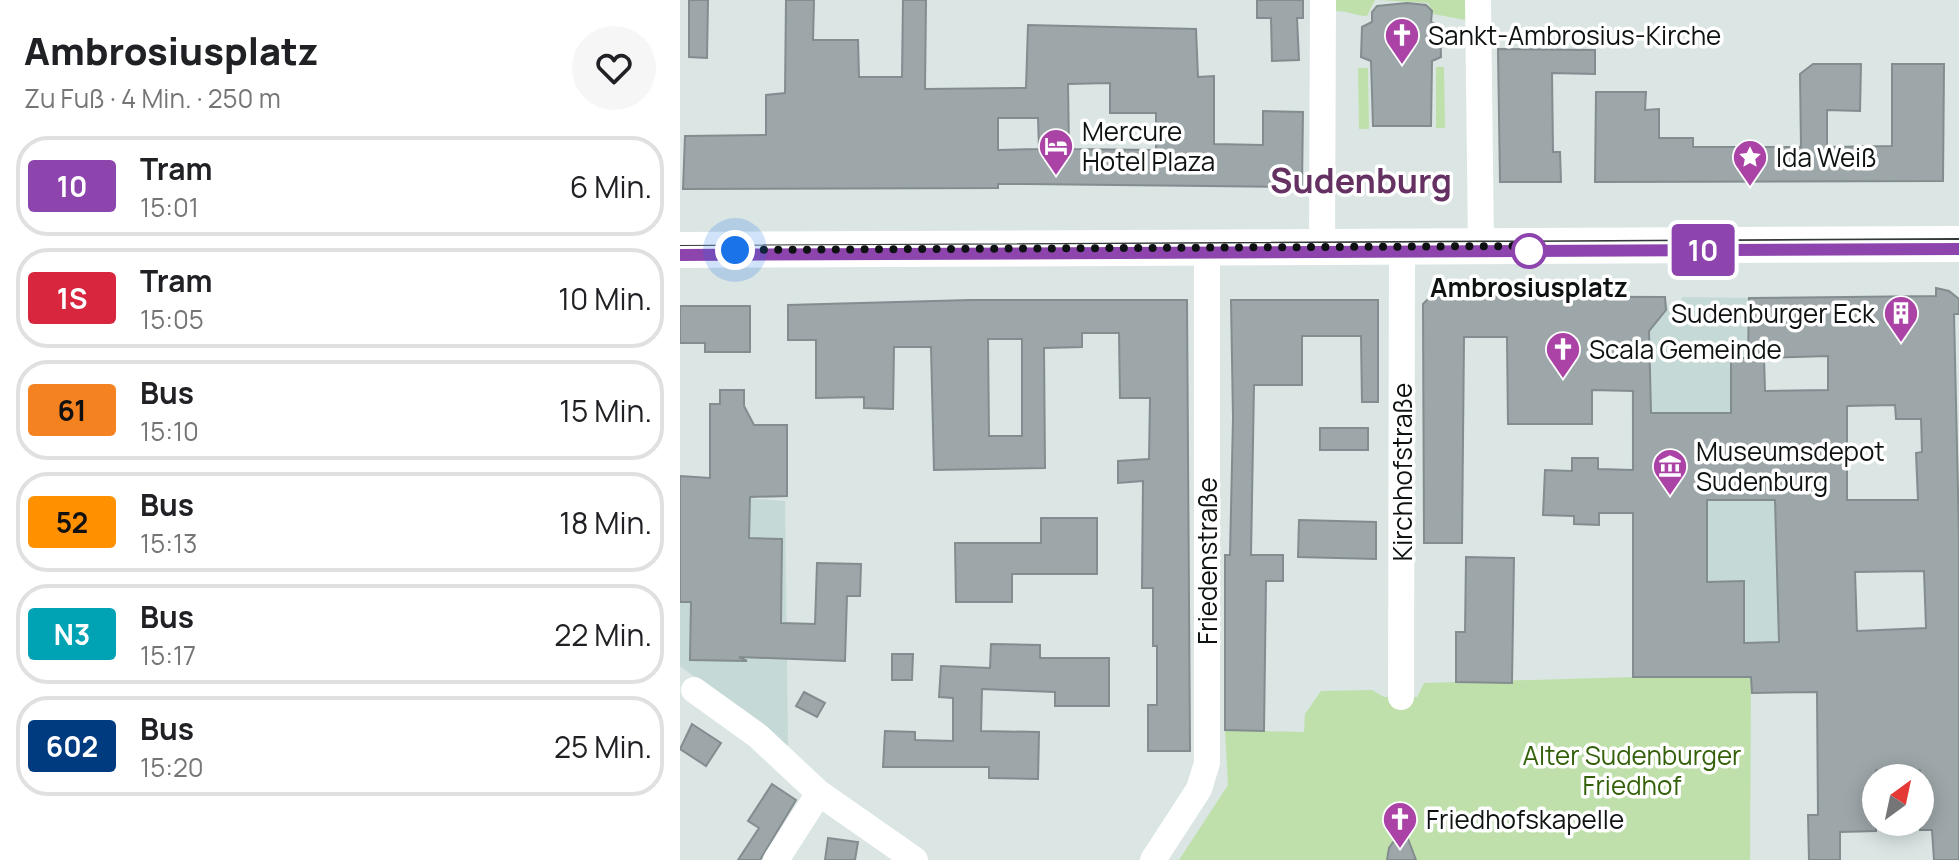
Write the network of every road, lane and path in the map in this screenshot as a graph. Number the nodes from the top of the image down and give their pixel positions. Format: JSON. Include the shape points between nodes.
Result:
{"nodes":[{"id":1,"x":1323,"y":0,"type":"edge"},
{"id":2,"x":1478,"y":0,"type":"edge"},
{"id":3,"x":1959,"y":244,"type":"edge"},
{"id":4,"x":1481,"y":246,"type":"junction"},
{"id":5,"x":1322,"y":247,"type":"junction"},
{"id":6,"x":1402,"y":247,"type":"junction"},
{"id":7,"x":1207,"y":248,"type":"junction"},
{"id":8,"x":680,"y":250,"type":"edge"},
{"id":9,"x":694,"y":690,"type":"dead end"},
{"id":10,"x":1401,"y":697,"type":"dead end"},
{"id":11,"x":819,"y":793,"type":"junction"},
{"id":12,"x":776,"y":860,"type":"edge"},
{"id":13,"x":915,"y":860,"type":"edge"},
{"id":14,"x":1153,"y":860,"type":"edge"}],
"edges":[{"from":1,"to":5,"type":"street"},
{"from":2,"to":4,"type":"street"},
{"from":3,"to":4,"type":"street"},
{"from":4,"to":6,"type":"street"},
{"from":5,"to":6,"type":"street"},
{"from":5,"to":7,"type":"street"},
{"from":6,"to":10,"type":"street","name":"Kirchhofstraße"},
{"from":7,"to":8,"type":"street"},
{"from":7,"to":14,"type":"street","name":"Friedenstraße","via":[[1207,763],[1199,789]]},
{"from":9,"to":11,"type":"street","via":[[758,736]]},
{"from":11,"to":12,"type":"street"},
{"from":11,"to":13,"type":"street"}]}
